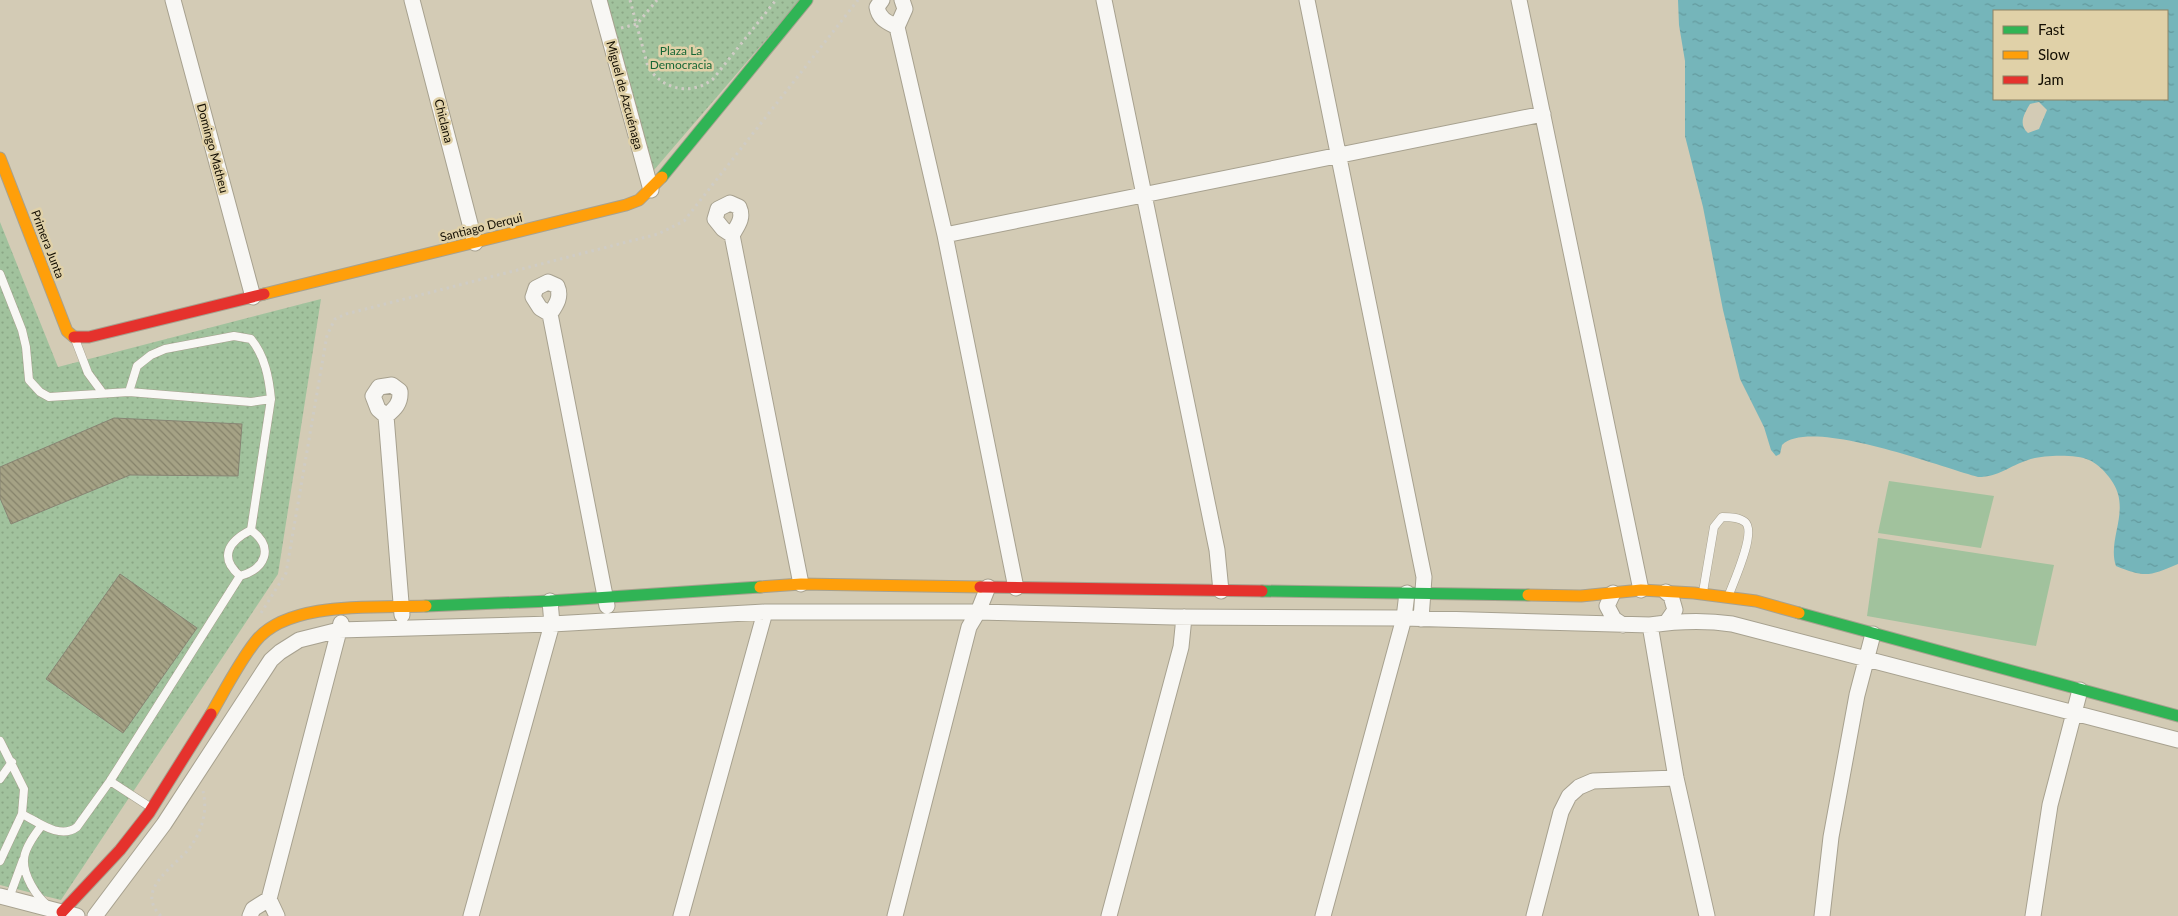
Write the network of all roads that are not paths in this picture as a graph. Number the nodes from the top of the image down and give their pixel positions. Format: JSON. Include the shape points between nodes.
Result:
{"nodes":[{"id":1,"x":173,"y":0,"type":"edge"},
{"id":2,"x":412,"y":0,"type":"edge"},
{"id":3,"x":599,"y":0,"type":"edge"},
{"id":4,"x":807,"y":0,"type":"edge"},
{"id":5,"x":882,"y":0,"type":"edge"},
{"id":6,"x":902,"y":0,"type":"edge"},
{"id":7,"x":1104,"y":0,"type":"edge"},
{"id":8,"x":1307,"y":0,"type":"edge"},
{"id":9,"x":1519,"y":0,"type":"edge"},
{"id":10,"x":897,"y":27,"type":"junction"},
{"id":11,"x":1543,"y":114,"type":"junction"},
{"id":12,"x":1338,"y":155,"type":"junction"},
{"id":13,"x":0,"y":158,"type":"edge"},
{"id":14,"x":651,"y":190,"type":"junction"},
{"id":15,"x":1142,"y":194,"type":"junction"},
{"id":16,"x":732,"y":235,"type":"dead end"},
{"id":17,"x":945,"y":235,"type":"junction"},
{"id":18,"x":475,"y":243,"type":"junction"},
{"id":19,"x":0,"y":274,"type":"edge"},
{"id":20,"x":253,"y":297,"type":"junction"},
{"id":21,"x":550,"y":314,"type":"dead end"},
{"id":22,"x":74,"y":338,"type":"junction"},
{"id":23,"x":102,"y":392,"type":"junction"},
{"id":24,"x":129,"y":392,"type":"junction"},
{"id":25,"x":271,"y":399,"type":"junction"},
{"id":26,"x":386,"y":416,"type":"dead end"},
{"id":27,"x":252,"y":530,"type":"junction"},
{"id":28,"x":240,"y":576,"type":"junction"},
{"id":29,"x":793,"y":585,"type":"junction"},
{"id":30,"x":752,"y":587,"type":"junction"},
{"id":31,"x":988,"y":587,"type":"junction"},
{"id":32,"x":1016,"y":588,"type":"junction"},
{"id":33,"x":1174,"y":590,"type":"junction"},
{"id":34,"x":1215,"y":590,"type":"junction"},
{"id":35,"x":1641,"y":590,"type":"junction"},
{"id":36,"x":1666,"y":592,"type":"junction"},
{"id":37,"x":1407,"y":593,"type":"junction"},
{"id":38,"x":1424,"y":593,"type":"junction"},
{"id":39,"x":1613,"y":593,"type":"junction"},
{"id":40,"x":1702,"y":594,"type":"junction"},
{"id":41,"x":606,"y":596,"type":"junction"},
{"id":42,"x":1728,"y":597,"type":"junction"},
{"id":43,"x":550,"y":601,"type":"junction"},
{"id":44,"x":402,"y":608,"type":"junction"},
{"id":45,"x":343,"y":609,"type":"junction"},
{"id":46,"x":786,"y":611,"type":"junction"},
{"id":47,"x":759,"y":612,"type":"junction"},
{"id":48,"x":978,"y":612,"type":"junction"},
{"id":49,"x":1179,"y":617,"type":"junction"},
{"id":50,"x":1208,"y":617,"type":"junction"},
{"id":51,"x":1404,"y":618,"type":"junction"},
{"id":52,"x":1421,"y":619,"type":"junction"},
{"id":53,"x":609,"y":620,"type":"junction"},
{"id":54,"x":1666,"y":623,"type":"junction"},
{"id":55,"x":552,"y":624,"type":"junction"},
{"id":56,"x":1623,"y":624,"type":"junction"},
{"id":57,"x":1650,"y":625,"type":"junction"},
{"id":58,"x":402,"y":629,"type":"junction"},
{"id":59,"x":339,"y":630,"type":"junction"},
{"id":60,"x":1873,"y":634,"type":"junction"},
{"id":61,"x":1865,"y":659,"type":"junction"},
{"id":62,"x":2080,"y":690,"type":"junction"},
{"id":63,"x":2072,"y":713,"type":"junction"},
{"id":64,"x":2178,"y":716,"type":"edge"},
{"id":65,"x":2178,"y":740,"type":"edge"},
{"id":66,"x":0,"y":741,"type":"edge"},
{"id":67,"x":12,"y":762,"type":"junction"},
{"id":68,"x":1676,"y":778,"type":"junction"},
{"id":69,"x":0,"y":779,"type":"edge"},
{"id":70,"x":110,"y":781,"type":"junction"},
{"id":71,"x":150,"y":811,"type":"junction"},
{"id":72,"x":22,"y":814,"type":"junction"},
{"id":73,"x":164,"y":824,"type":"junction"},
{"id":74,"x":42,"y":825,"type":"junction"},
{"id":75,"x":24,"y":859,"type":"junction"},
{"id":76,"x":1,"y":861,"type":"edge"},
{"id":77,"x":4,"y":897,"type":"edge"},
{"id":78,"x":268,"y":899,"type":"junction"},
{"id":79,"x":65,"y":913,"type":"edge"},
{"id":80,"x":95,"y":916,"type":"edge"},
{"id":81,"x":250,"y":916,"type":"edge"},
{"id":82,"x":277,"y":916,"type":"edge"},
{"id":83,"x":472,"y":916,"type":"edge"},
{"id":84,"x":681,"y":916,"type":"edge"},
{"id":85,"x":895,"y":916,"type":"edge"},
{"id":86,"x":1109,"y":916,"type":"edge"},
{"id":87,"x":1323,"y":916,"type":"edge"},
{"id":88,"x":1534,"y":916,"type":"edge"},
{"id":89,"x":1707,"y":916,"type":"edge"},
{"id":90,"x":1822,"y":916,"type":"edge"},
{"id":91,"x":2033,"y":916,"type":"edge"}],
"edges":[{"from":1,"to":20,"type":"street","name":"Domingo Matheu"},
{"from":2,"to":18,"type":"street","name":"Chiclana"},
{"from":3,"to":14,"type":"street","name":"Miguel de Azcuénaga"},
{"from":4,"to":14,"type":"street","name":"Santiago Derqui"},
{"from":5,"to":10,"type":"street","via":[[877,7],[878,13]]},
{"from":6,"to":10,"type":"street","via":[[905,9]]},
{"from":7,"to":15,"type":"street"},
{"from":8,"to":12,"type":"street"},
{"from":9,"to":11,"type":"street"},
{"from":10,"to":17,"type":"street"},
{"from":11,"to":12,"type":"street"},
{"from":11,"to":35,"type":"street"},
{"from":12,"to":15,"type":"street"},
{"from":12,"to":38,"type":"street","via":[[1424,577]]},
{"from":13,"to":22,"type":"street","name":"Primera Junta","via":[[67,331]]},
{"from":14,"to":18,"type":"street","name":"Santiago Derqui","via":[[626,205]]},
{"from":15,"to":17,"type":"street"},
{"from":15,"to":34,"type":"street","via":[[1218,550]]},
{"from":16,"to":29,"type":"street","via":[[799,568]]},
{"from":17,"to":32,"type":"street"},
{"from":18,"to":20,"type":"street","name":"Santiago Derqui"},
{"from":19,"to":23,"type":"lane","via":[[22,330],[29,380],[33,386],[49,397]]},
{"from":20,"to":22,"type":"street","name":"Santiago Derqui"},
{"from":21,"to":41,"type":"street"},
{"from":22,"to":23,"type":"lane","via":[[88,373]]},
{"from":23,"to":24,"type":"lane"},
{"from":24,"to":25,"type":"lane","via":[[251,402]]},
{"from":24,"to":25,"type":"lane","via":[[138,366],[151,355],[165,349],[234,336],[250,339],[260,350]]},
{"from":25,"to":27,"type":"lane"},
{"from":26,"to":44,"type":"street"},
{"from":27,"to":28,"type":"lane","via":[[237,537],[229,548],[228,559]]},
{"from":27,"to":28,"type":"lane","via":[[260,536],[265,547],[263,562],[252,573]]},
{"from":28,"to":70,"type":"lane"},
{"from":29,"to":30,"type":"street"},
{"from":29,"to":31,"type":"street"},
{"from":29,"to":46,"type":"street"},
{"from":30,"to":41,"type":"street"},
{"from":30,"to":47,"type":"street"},
{"from":31,"to":32,"type":"street"},
{"from":31,"to":48,"type":"street"},
{"from":32,"to":33,"type":"street"},
{"from":33,"to":34,"type":"street"},
{"from":33,"to":49,"type":"street","via":[[1171,598]]},
{"from":34,"to":37,"type":"street"},
{"from":34,"to":50,"type":"street"},
{"from":35,"to":36,"type":"street"},
{"from":35,"to":39,"type":"street"},
{"from":36,"to":40,"type":"street"},
{"from":36,"to":54,"type":"street","via":[[1671,596],[1675,610]]},
{"from":37,"to":38,"type":"street"},
{"from":37,"to":51,"type":"street"},
{"from":38,"to":39,"type":"street","via":[[1581,596]]},
{"from":38,"to":52,"type":"street"},
{"from":39,"to":56,"type":"street","via":[[1607,606]]},
{"from":40,"to":42,"type":"street"},
{"from":40,"to":42,"type":"lane","via":[[1714,527],[1722,517],[1737,518],[1749,527],[1749,540]]},
{"from":41,"to":43,"type":"street"},
{"from":41,"to":53,"type":"street"},
{"from":42,"to":60,"type":"street"},
{"from":43,"to":44,"type":"street"},
{"from":43,"to":55,"type":"street"},
{"from":44,"to":45,"type":"street"},
{"from":44,"to":58,"type":"street"},
{"from":45,"to":59,"type":"street"},
{"from":45,"to":71,"type":"street","via":[[314,610],[289,618],[256,641]]},
{"from":46,"to":47,"type":"street"},
{"from":46,"to":48,"type":"street"},
{"from":47,"to":53,"type":"street"},
{"from":47,"to":84,"type":"street"},
{"from":48,"to":49,"type":"street"},
{"from":48,"to":85,"type":"street","via":[[969,627]]},
{"from":49,"to":50,"type":"street"},
{"from":49,"to":86,"type":"street","via":[[1181,648]]},
{"from":50,"to":51,"type":"street"},
{"from":51,"to":52,"type":"street"},
{"from":51,"to":87,"type":"street"},
{"from":52,"to":56,"type":"street"},
{"from":53,"to":55,"type":"street"},
{"from":54,"to":57,"type":"street"},
{"from":54,"to":61,"type":"street","via":[[1689,620],[1732,624]]},
{"from":55,"to":58,"type":"street"},
{"from":55,"to":83,"type":"street"},
{"from":56,"to":57,"type":"street"},
{"from":57,"to":68,"type":"street"},
{"from":58,"to":59,"type":"street"},
{"from":59,"to":73,"type":"street","via":[[298,640],[280,652],[264,670]]},
{"from":59,"to":78,"type":"street"},
{"from":60,"to":61,"type":"street"},
{"from":60,"to":62,"type":"street"},
{"from":61,"to":63,"type":"street"},
{"from":61,"to":90,"type":"street","via":[[1831,837]]},
{"from":62,"to":63,"type":"street"},
{"from":62,"to":64,"type":"street"},
{"from":63,"to":65,"type":"street"},
{"from":63,"to":91,"type":"street","via":[[2050,805]]},
{"from":66,"to":67,"type":"lane"},
{"from":67,"to":69,"type":"lane"},
{"from":67,"to":72,"type":"lane","via":[[24,789]]},
{"from":68,"to":88,"type":"street","via":[[1593,781],[1569,796],[1561,812]]},
{"from":68,"to":89,"type":"street"},
{"from":70,"to":71,"type":"lane"},
{"from":70,"to":74,"type":"lane","via":[[70,832]]},
{"from":71,"to":73,"type":"street"},
{"from":71,"to":79,"type":"street"},
{"from":72,"to":74,"type":"lane"},
{"from":72,"to":76,"type":"lane"},
{"from":73,"to":80,"type":"street"},
{"from":74,"to":75,"type":"lane","via":[[34,834]]},
{"from":75,"to":77,"type":"lane"},
{"from":75,"to":79,"type":"lane","via":[[39,899]]},
{"from":77,"to":79,"type":"street"},
{"from":78,"to":81,"type":"street","via":[[253,909]]},
{"from":78,"to":82,"type":"street"}]}
